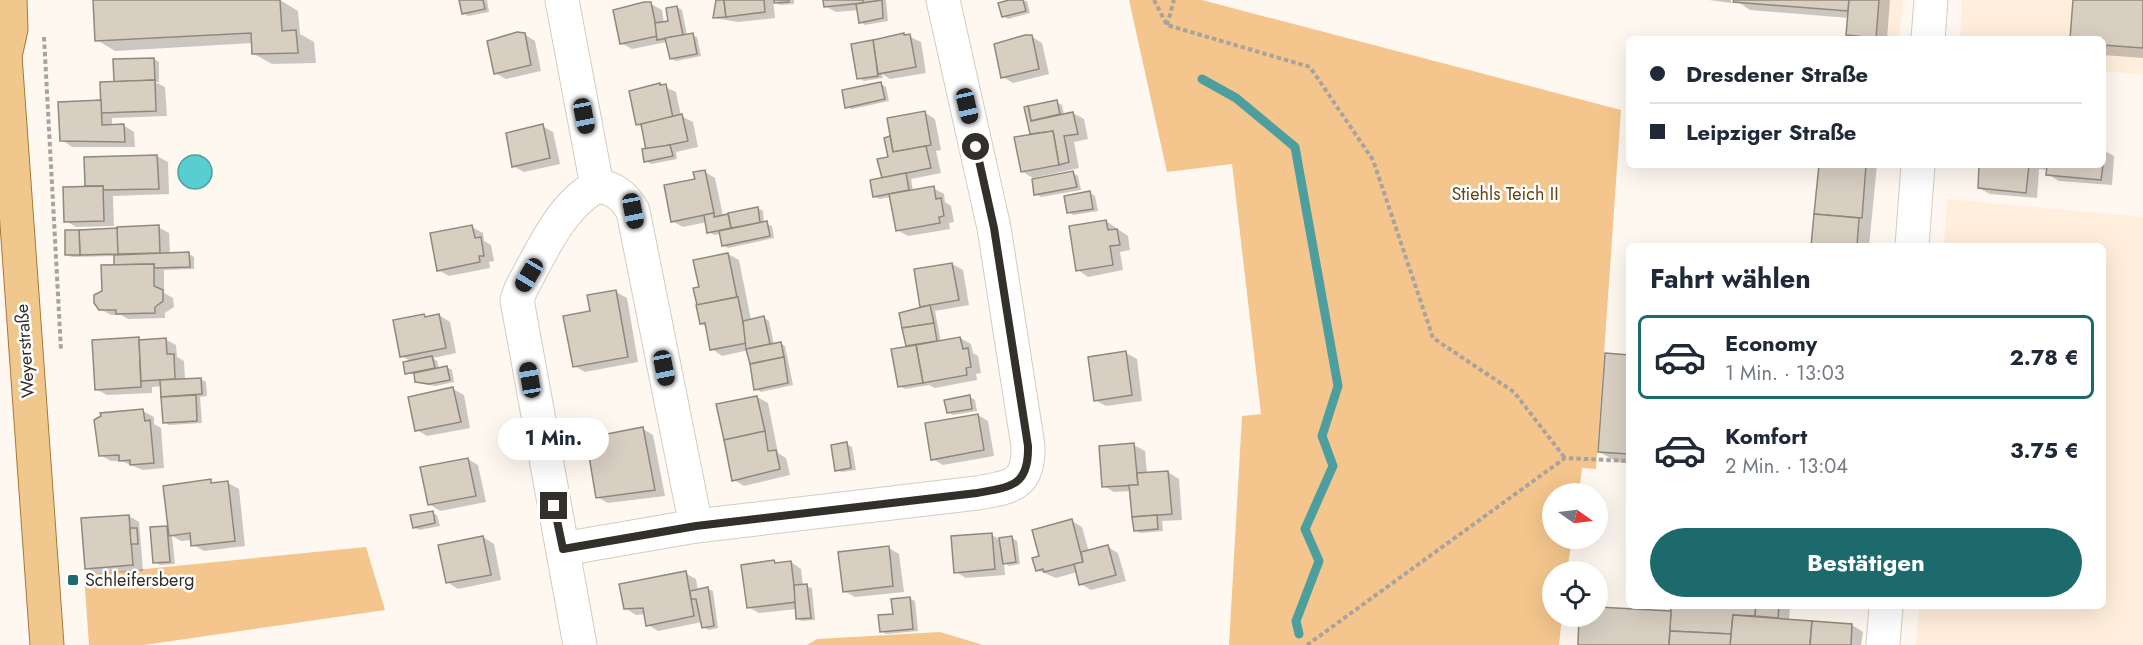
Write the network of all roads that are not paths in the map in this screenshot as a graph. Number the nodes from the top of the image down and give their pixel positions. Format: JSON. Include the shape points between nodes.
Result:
{"nodes":[{"id":1,"x":10,"y":0,"type":"edge"},
{"id":2,"x":562,"y":0,"type":"edge"},
{"id":3,"x":943,"y":0,"type":"edge"},
{"id":4,"x":1931,"y":0,"type":"edge"},
{"id":5,"x":1928,"y":36,"type":"edge"},
{"id":6,"x":2,"y":50,"type":"edge"},
{"id":7,"x":4,"y":112,"type":"edge"},
{"id":8,"x":1918,"y":168,"type":"edge"},
{"id":9,"x":597,"y":186,"type":"junction"},
{"id":10,"x":1912,"y":243,"type":"edge"},
{"id":11,"x":696,"y":526,"type":"junction"},
{"id":12,"x":563,"y":549,"type":"junction"},
{"id":13,"x":1887,"y":609,"type":"edge"},
{"id":14,"x":47,"y":645,"type":"edge"},
{"id":15,"x":580,"y":645,"type":"edge"},
{"id":16,"x":1883,"y":645,"type":"edge"}],
"edges":[{"from":1,"to":6,"type":"main road","name":"Weyerstraße","via":[[11,29]]},
{"from":2,"to":9,"type":"street"},
{"from":3,"to":11,"type":"street","via":[[994,228],[1028,446],[1026,471],[1014,485],[1005,488]]},
{"from":4,"to":5,"type":"street"},
{"from":6,"to":7,"type":"main road","name":"Weyerstraße"},
{"from":7,"to":14,"type":"main road","name":"Weyerstraße"},
{"from":8,"to":10,"type":"street"},
{"from":9,"to":11,"type":"street","via":[[617,192],[633,211]]},
{"from":9,"to":12,"type":"street","via":[[570,207],[517,300]]},
{"from":11,"to":12,"type":"street"},
{"from":12,"to":15,"type":"street"},
{"from":13,"to":16,"type":"street"}]}
